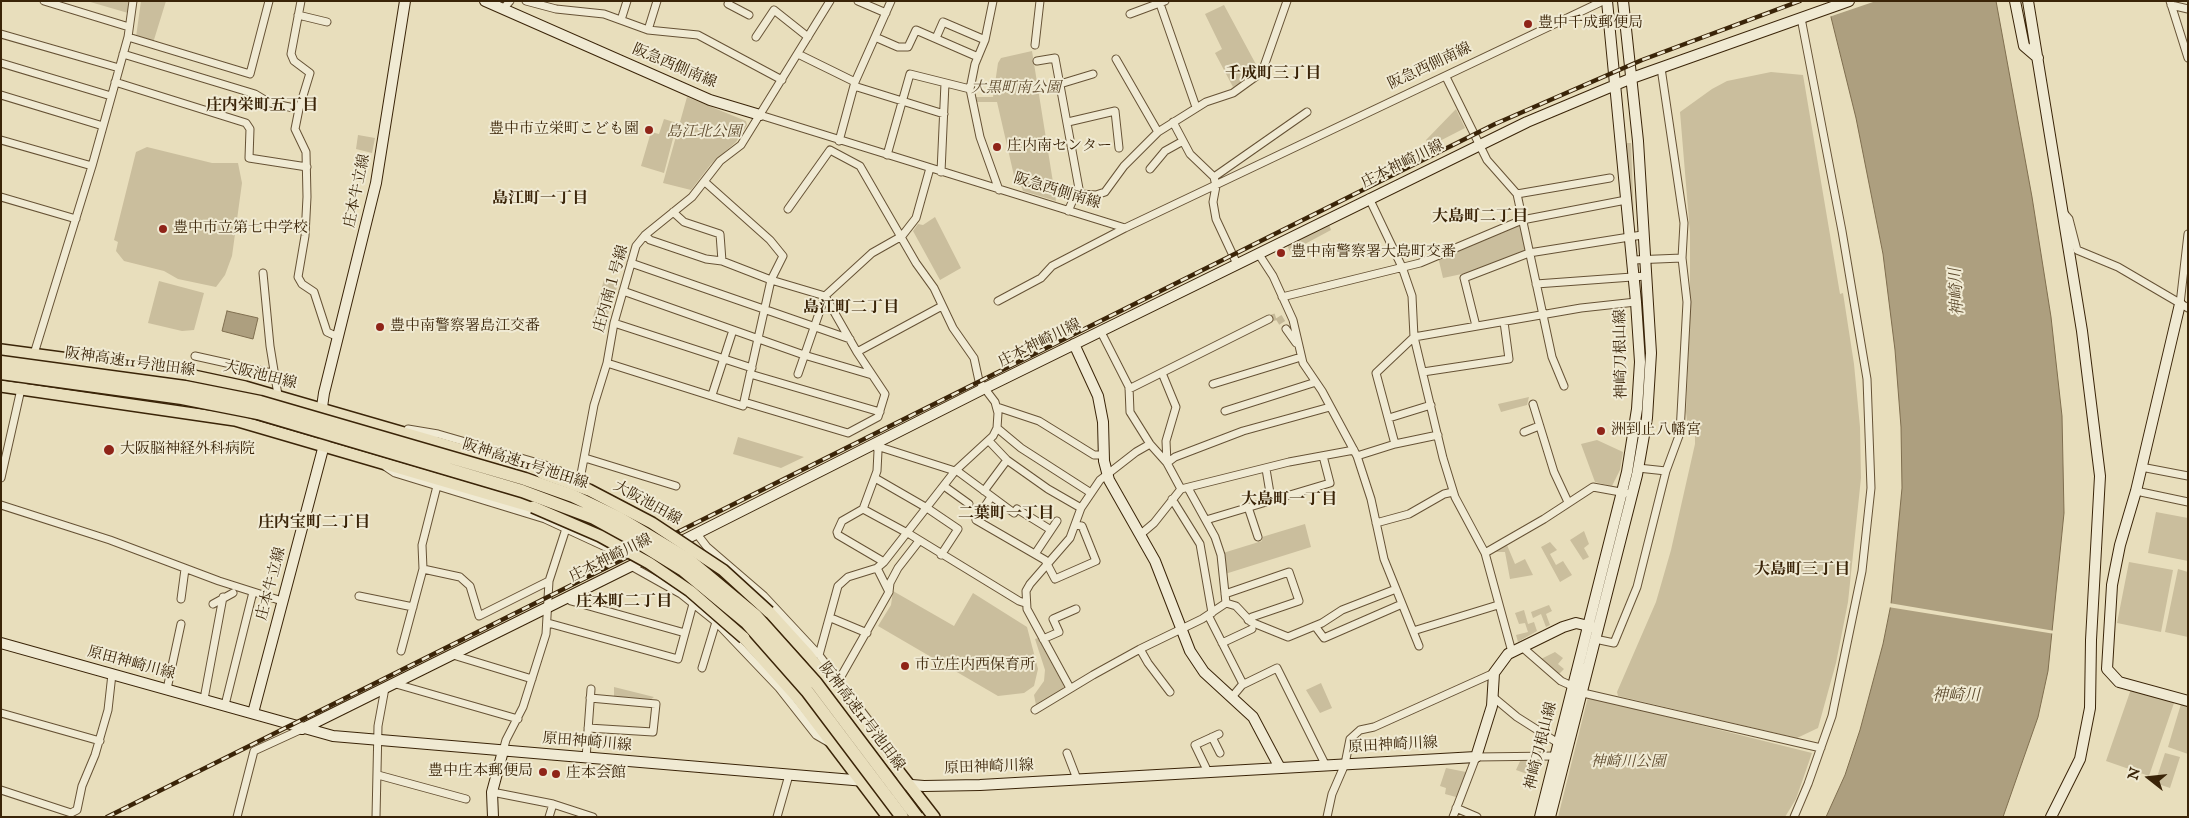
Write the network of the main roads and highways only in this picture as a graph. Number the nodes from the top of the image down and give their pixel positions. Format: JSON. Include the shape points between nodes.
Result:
{"nodes":[{"id":1,"x":1,"y":350,"type":"edge"},
{"id":2,"x":1,"y":362,"type":"edge"},
{"id":3,"x":1,"y":373,"type":"edge"},
{"id":4,"x":1,"y":386,"type":"edge"},
{"id":5,"x":888,"y":817,"type":"edge"},
{"id":6,"x":902,"y":817,"type":"edge"},
{"id":7,"x":917,"y":817,"type":"edge"},
{"id":8,"x":934,"y":817,"type":"edge"}],
"edges":[{"from":1,"to":8,"type":"main road","name":"大阪池田線","bridge":true,"via":[[189,375],[278,395],[542,473],[589,490],[652,523],[723,570],[769,612],[809,656]]},
{"from":2,"to":7,"type":"highway","name":"阪神高速11号池田線","bridge":true,"via":[[185,387],[260,402],[525,479],[604,510],[689,560],[755,615],[816,683]]},
{"from":3,"to":6,"type":"highway","name":"阪神高速11号池田線","bridge":true,"via":[[182,398],[258,413],[522,491],[601,522],[683,570],[747,622],[807,691]]},
{"from":4,"to":5,"type":"main road","bridge":true,"via":[[204,414],[264,427],[533,507],[592,532],[648,563],[697,597],[744,638],[777,672]]}]}
